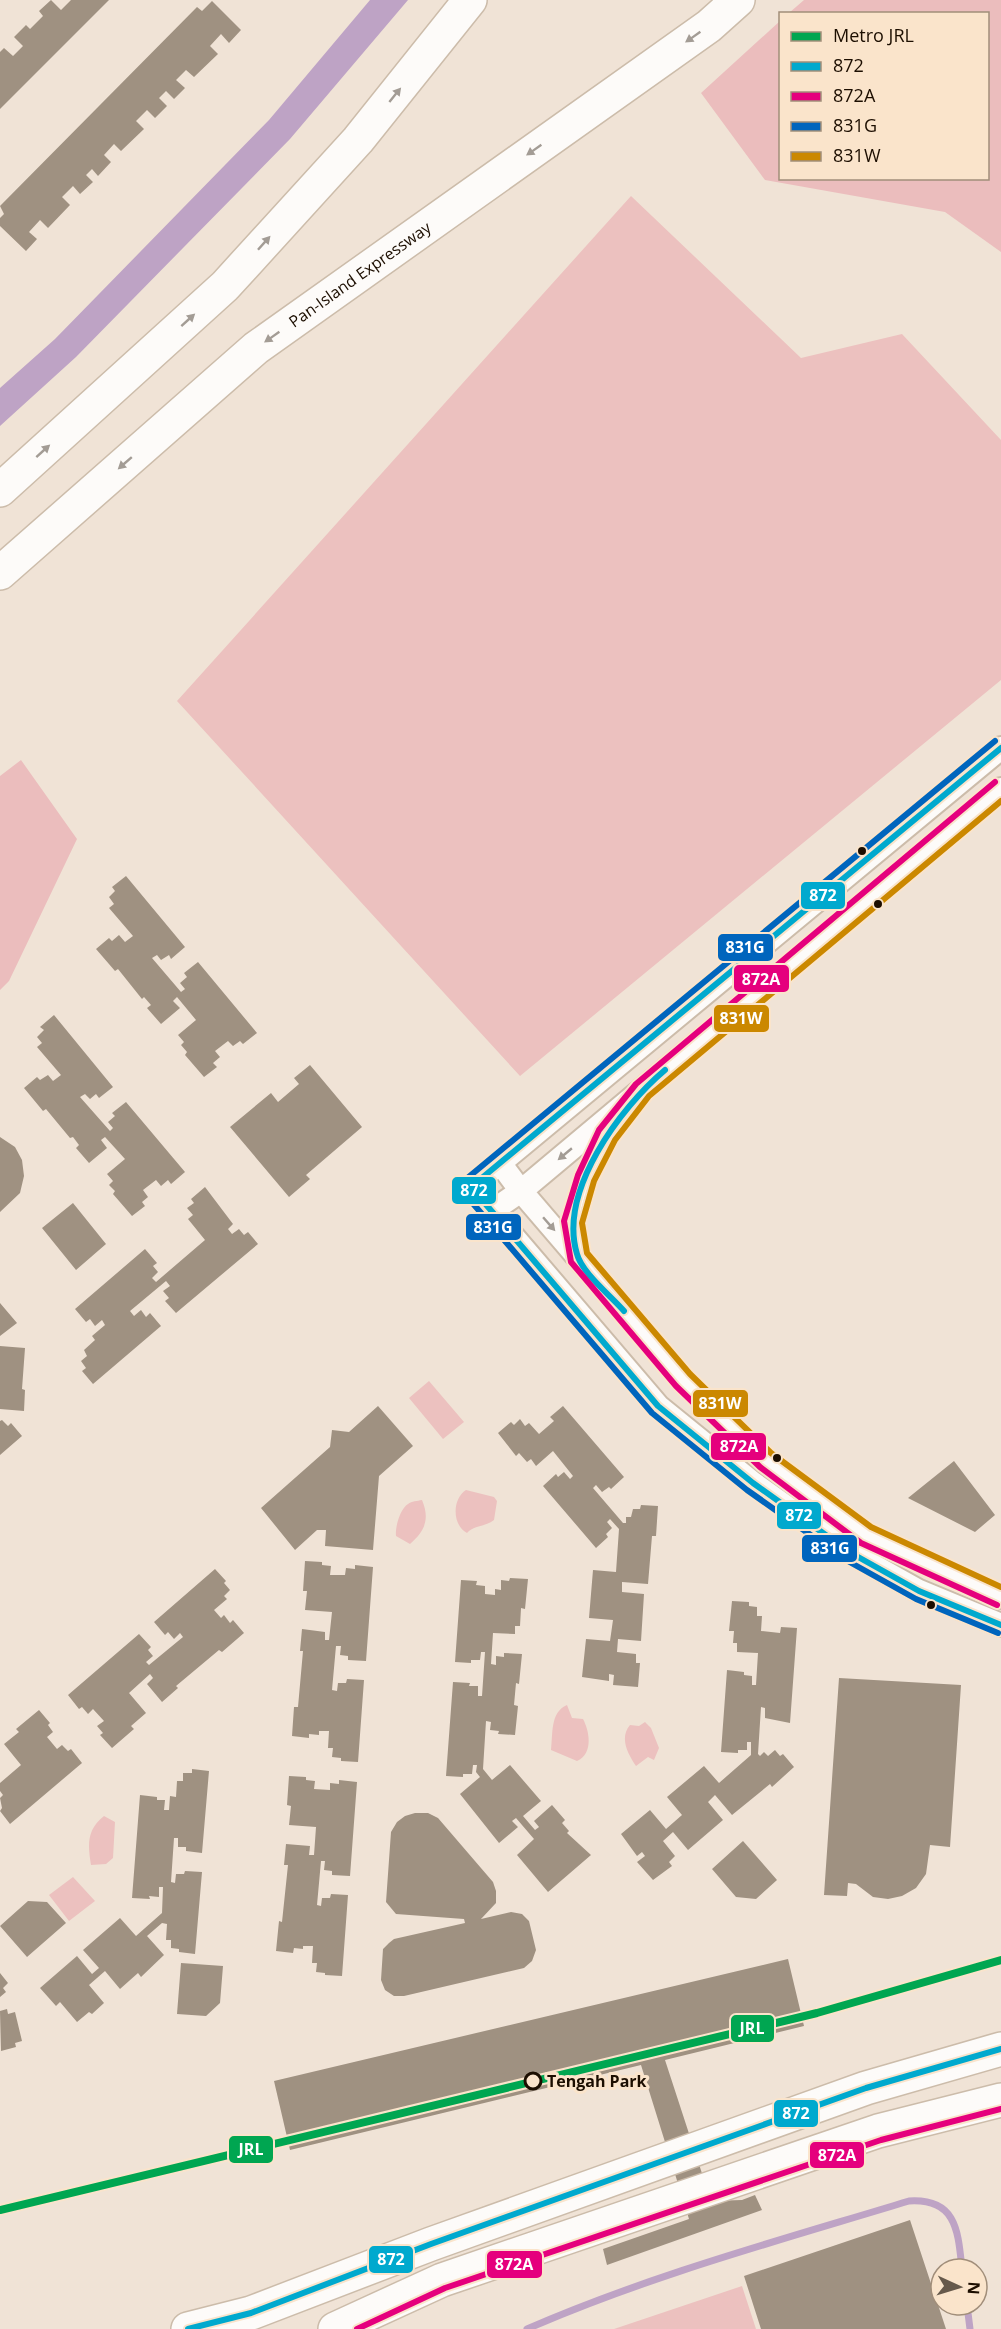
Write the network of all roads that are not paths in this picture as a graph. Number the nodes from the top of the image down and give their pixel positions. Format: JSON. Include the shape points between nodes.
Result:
{"nodes":[{"id":1,"x":470,"y":0,"type":"edge"},
{"id":2,"x":738,"y":0,"type":"edge"},
{"id":3,"x":0,"y":490,"type":"edge"},
{"id":4,"x":0,"y":573,"type":"edge"},
{"id":5,"x":1001,"y":748,"type":"edge"},
{"id":6,"x":1001,"y":789,"type":"edge"},
{"id":7,"x":642,"y":1090,"type":"junction"},
{"id":8,"x":500,"y":1163,"type":"junction"},
{"id":9,"x":521,"y":1191,"type":"junction"},
{"id":10,"x":492,"y":1211,"type":"junction"},
{"id":11,"x":578,"y":1257,"type":"junction"},
{"id":12,"x":1001,"y":1597,"type":"edge"},
{"id":13,"x":1001,"y":1625,"type":"edge"},
{"id":14,"x":1001,"y":2049,"type":"edge"},
{"id":15,"x":1001,"y":2100,"type":"edge"},
{"id":16,"x":188,"y":2329,"type":"edge"},
{"id":17,"x":335,"y":2329,"type":"edge"}],
"edges":[{"from":3,"to":1,"type":"main road","one_way":true,"via":[[225,286],[358,140]]},
{"from":2,"to":4,"type":"main road","name":"Pan-Island Expressway","one_way":true,"via":[[709,26],[256,348]]},
{"from":5,"to":8,"type":"street"},
{"from":6,"to":7,"type":"street"},
{"from":7,"to":9,"type":"street","one_way":true},
{"from":7,"to":11,"type":"lane","via":[[607,1135],[586,1178],[573,1222]]},
{"from":8,"to":9,"type":"street"},
{"from":8,"to":10,"type":"street","via":[[471,1187]]},
{"from":9,"to":10,"type":"street"},
{"from":9,"to":11,"type":"street","one_way":true},
{"from":10,"to":13,"type":"street","via":[[658,1406],[753,1483],[851,1553],[919,1591]]},
{"from":11,"to":12,"type":"street","via":[[683,1380],[765,1460],[866,1535]]},
{"from":14,"to":16,"type":"main road","via":[[866,2088],[251,2313]]},
{"from":15,"to":17,"type":"main road","via":[[878,2131],[442,2280]]}]}
